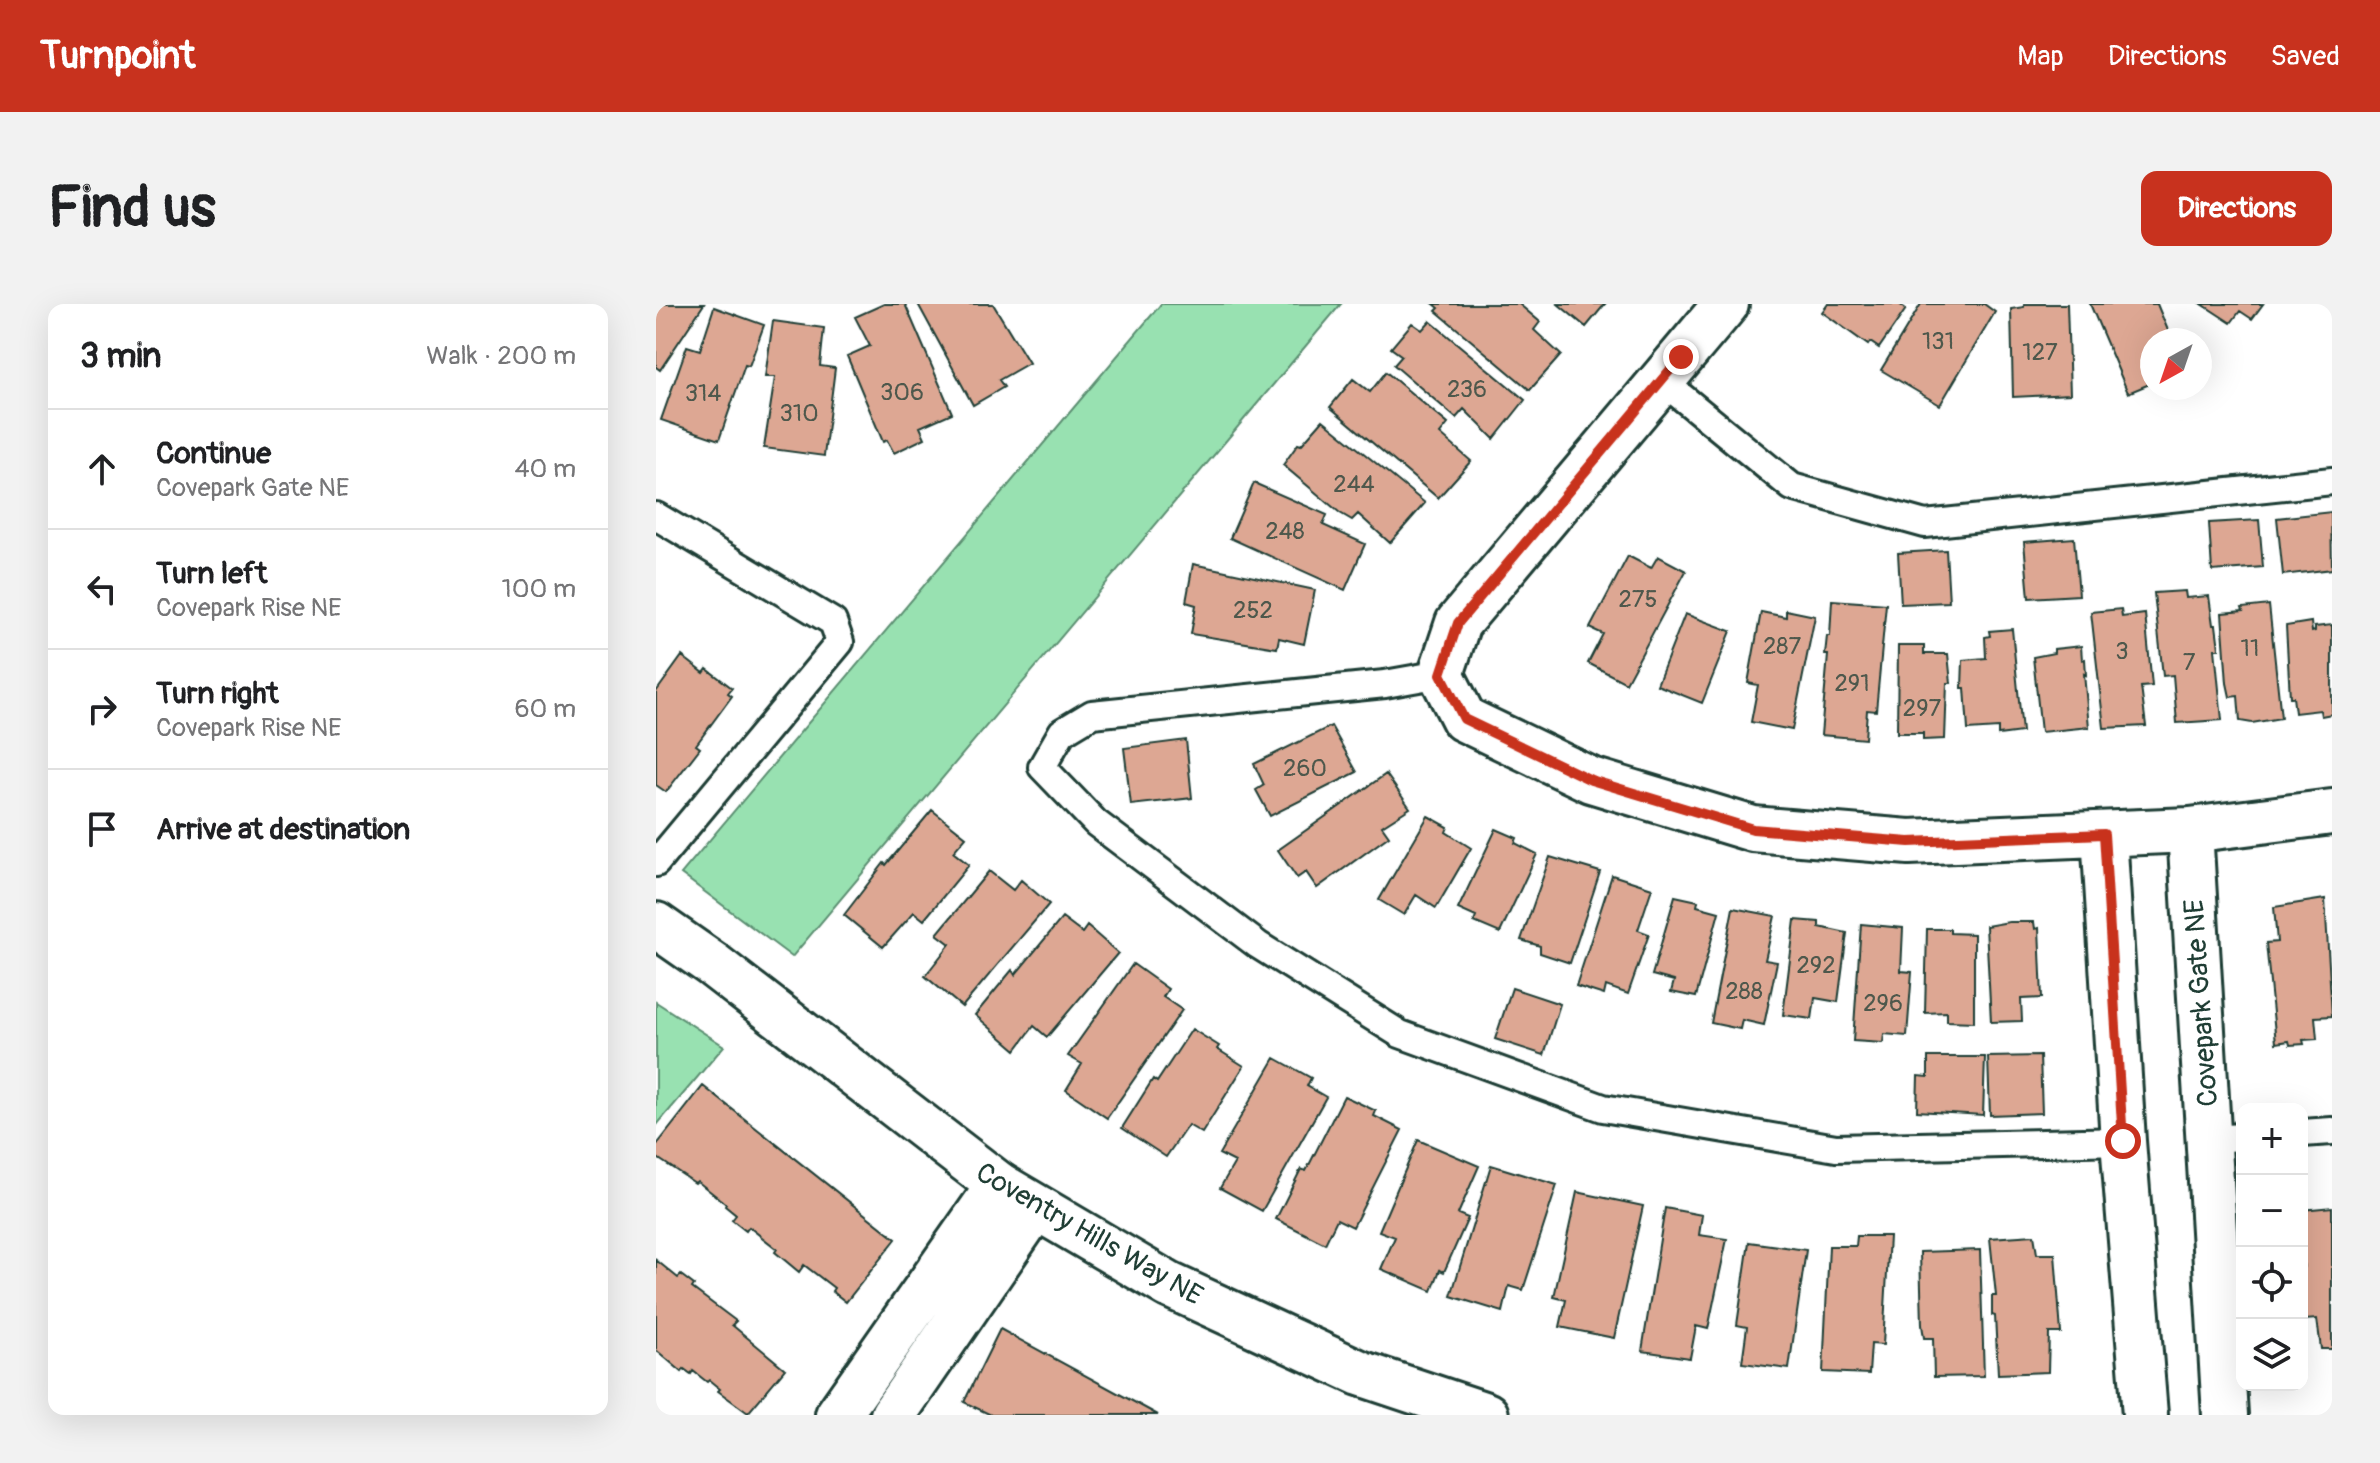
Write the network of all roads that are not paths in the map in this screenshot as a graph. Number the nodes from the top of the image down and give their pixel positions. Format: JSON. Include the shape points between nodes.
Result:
{"nodes":[{"id":1,"x":1726,"y":304,"type":"edge"},
{"id":2,"x":1661,"y":380,"type":"junction"},
{"id":3,"x":2332,"y":481,"type":"edge"},
{"id":4,"x":656,"y":516,"type":"edge"},
{"id":5,"x":1441,"y":674,"type":"junction"},
{"id":6,"x":2332,"y":812,"type":"edge"},
{"id":7,"x":2190,"y":830,"type":"junction"},
{"id":8,"x":2104,"y":834,"type":"junction"},
{"id":9,"x":656,"y":863,"type":"edge"},
{"id":10,"x":656,"y":925,"type":"edge"},
{"id":11,"x":2332,"y":1131,"type":"edge"},
{"id":12,"x":2308,"y":1133,"type":"edge"},
{"id":13,"x":2226,"y":1138,"type":"edge"},
{"id":14,"x":2123,"y":1141,"type":"junction"},
{"id":15,"x":1017,"y":1196,"type":"junction"},
{"id":16,"x":838,"y":1415,"type":"edge"},
{"id":17,"x":893,"y":1415,"type":"edge"},
{"id":18,"x":1486,"y":1415,"type":"edge"},
{"id":19,"x":2145,"y":1415,"type":"edge"},
{"id":20,"x":2225,"y":1415,"type":"edge"}],
"edges":[{"from":1,"to":2,"type":"street"},
{"from":2,"to":3,"type":"lane","via":[[1792,487],[1925,524]]},
{"from":2,"to":5,"type":"street","via":[[1458,623]]},
{"from":4,"to":9,"type":"lane","via":[[833,622],[840,642]]},
{"from":5,"to":8,"type":"street","via":[[1464,719],[1478,726],[1591,780],[1753,829],[1909,842]]},
{"from":5,"to":14,"type":"lane","via":[[1092,714],[1062,732],[1042,767],[1096,823],[1258,945],[1400,1034],[1603,1108],[1836,1148]]},
{"from":6,"to":7,"type":"street"},
{"from":7,"to":8,"type":"street"},
{"from":7,"to":13,"type":"street","name":"Covepark Gate NE"},
{"from":8,"to":14,"type":"street"},
{"from":10,"to":15,"type":"street","name":"Coventry Hills Way NE"},
{"from":11,"to":12,"type":"lane"},
{"from":13,"to":20,"type":"street","name":"Covepark Gate NE"},
{"from":14,"to":19,"type":"street"},
{"from":15,"to":16,"type":"street"},
{"from":15,"to":17,"type":"street"},
{"from":15,"to":18,"type":"street","name":"Coventry Hills Way NE","via":[[1169,1285],[1360,1373]]}]}
